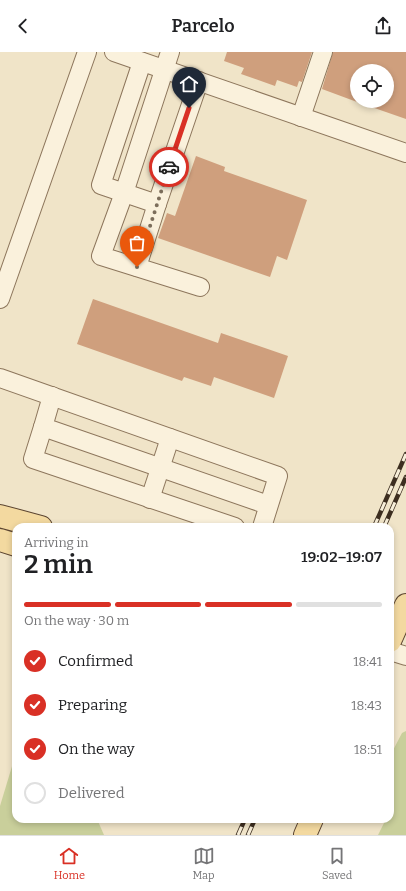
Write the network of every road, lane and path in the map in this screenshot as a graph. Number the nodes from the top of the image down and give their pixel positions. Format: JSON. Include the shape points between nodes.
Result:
{"nodes":[{"id":1,"x":87,"y":52,"type":"edge"},
{"id":2,"x":114,"y":52,"type":"edge"},
{"id":3,"x":170,"y":52,"type":"edge"},
{"id":4,"x":323,"y":52,"type":"edge"},
{"id":5,"x":142,"y":62,"type":"junction"},
{"id":6,"x":164,"y":69,"type":"junction"},
{"id":7,"x":199,"y":81,"type":"junction"},
{"id":8,"x":301,"y":117,"type":"junction"},
{"id":9,"x":406,"y":153,"type":"edge"},
{"id":10,"x":124,"y":193,"type":"junction"},
{"id":11,"x":157,"y":204,"type":"junction"},
{"id":12,"x":137,"y":267,"type":"junction"},
{"id":13,"x":200,"y":287,"type":"dead end"},
{"id":14,"x":0,"y":299,"type":"edge"},
{"id":15,"x":0,"y":378,"type":"edge"},
{"id":16,"x":52,"y":396,"type":"junction"},
{"id":17,"x":43,"y":427,"type":"junction"},
{"id":18,"x":170,"y":438,"type":"junction"},
{"id":19,"x":160,"y":468,"type":"junction"},
{"id":20,"x":150,"y":499,"type":"junction"},
{"id":21,"x":268,"y":505,"type":"junction"},
{"id":22,"x":0,"y":516,"type":"edge"},
{"id":23,"x":26,"y":523,"type":"edge"},
{"id":24,"x":223,"y":523,"type":"edge"},
{"id":25,"x":263,"y":523,"type":"edge"},
{"id":26,"x":0,"y":540,"type":"edge"},
{"id":27,"x":12,"y":544,"type":"edge"},
{"id":28,"x":406,"y":605,"type":"edge"},
{"id":29,"x":394,"y":632,"type":"edge"},
{"id":30,"x":394,"y":652,"type":"edge"},
{"id":31,"x":406,"y":656,"type":"edge"},
{"id":32,"x":310,"y":823,"type":"edge"},
{"id":33,"x":305,"y":835,"type":"edge"}],
"edges":[{"from":1,"to":14,"type":"street"},
{"from":2,"to":5,"type":"street"},
{"from":3,"to":6,"type":"street"},
{"from":4,"to":8,"type":"street"},
{"from":5,"to":6,"type":"street"},
{"from":5,"to":10,"type":"street","via":[[101,185]]},
{"from":6,"to":7,"type":"street"},
{"from":6,"to":10,"type":"street"},
{"from":7,"to":8,"type":"street"},
{"from":7,"to":11,"type":"street"},
{"from":8,"to":9,"type":"street"},
{"from":10,"to":11,"type":"street"},
{"from":10,"to":12,"type":"street","via":[[101,256]]},
{"from":11,"to":12,"type":"street"},
{"from":12,"to":13,"type":"street"},
{"from":15,"to":16,"type":"street"},
{"from":16,"to":17,"type":"street"},
{"from":16,"to":18,"type":"street"},
{"from":17,"to":19,"type":"street"},
{"from":17,"to":20,"type":"street","via":[[33,459]]},
{"from":18,"to":19,"type":"street"},
{"from":18,"to":21,"type":"street","via":[[278,476]]},
{"from":19,"to":20,"type":"street"},
{"from":19,"to":21,"type":"street"},
{"from":20,"to":24,"type":"street"},
{"from":21,"to":25,"type":"street"},
{"from":22,"to":23,"type":"main road"},
{"from":26,"to":27,"type":"main road"},
{"from":28,"to":29,"type":"main road"},
{"from":30,"to":31,"type":"street"},
{"from":32,"to":33,"type":"main road"}]}
